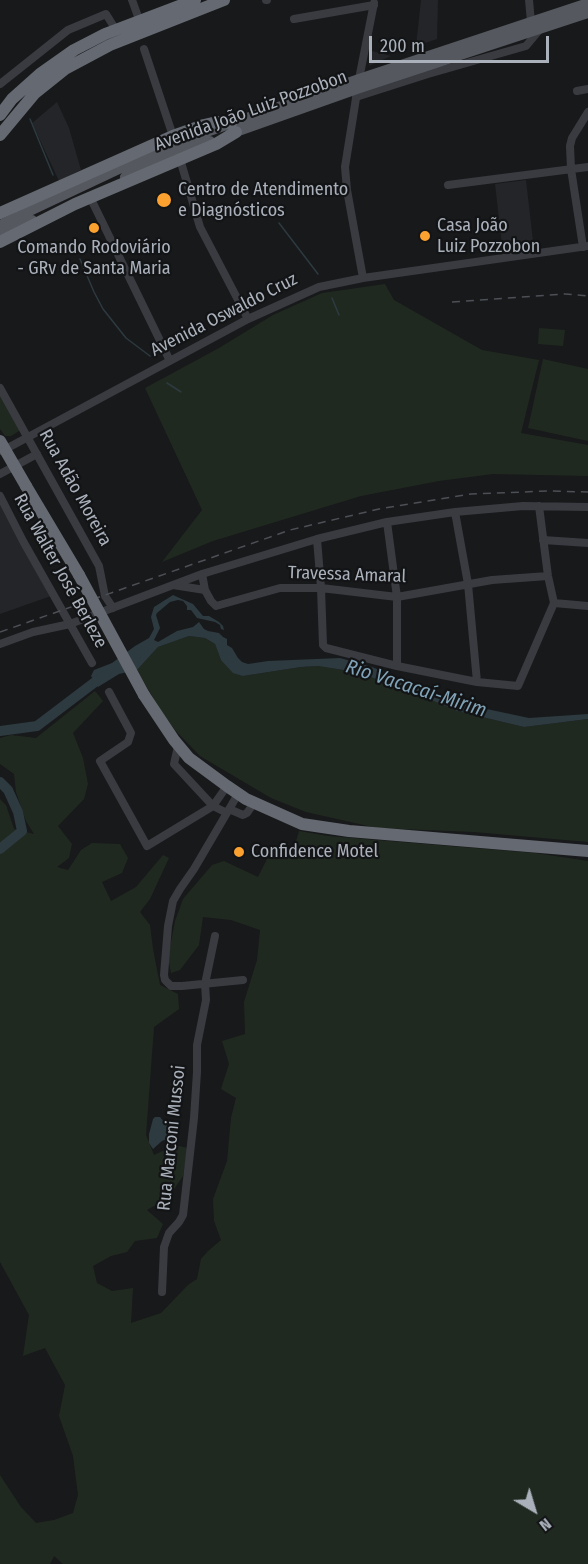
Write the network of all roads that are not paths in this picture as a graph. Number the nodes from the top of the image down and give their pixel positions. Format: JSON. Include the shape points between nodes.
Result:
{"nodes":[{"id":1,"x":132,"y":0,"type":"edge"},
{"id":2,"x":195,"y":0,"type":"edge"},
{"id":3,"x":224,"y":0,"type":"edge"},
{"id":4,"x":529,"y":0,"type":"edge"},
{"id":5,"x":375,"y":3,"type":"edge"},
{"id":6,"x":588,"y":3,"type":"edge"},
{"id":7,"x":588,"y":13,"type":"edge"},
{"id":8,"x":294,"y":19,"type":"dead end"},
{"id":9,"x":140,"y":22,"type":"junction"},
{"id":10,"x":531,"y":22,"type":"junction"},
{"id":11,"x":116,"y":30,"type":"junction"},
{"id":12,"x":144,"y":49,"type":"dead end"},
{"id":13,"x":29,"y":61,"type":"junction"},
{"id":14,"x":40,"y":74,"type":"junction"},
{"id":15,"x":0,"y":84,"type":"edge"},
{"id":16,"x":357,"y":88,"type":"junction"},
{"id":17,"x":588,"y":89,"type":"edge"},
{"id":18,"x":577,"y":91,"type":"dead end"},
{"id":19,"x":588,"y":112,"type":"edge"},
{"id":20,"x":0,"y":115,"type":"edge"},
{"id":21,"x":233,"y":127,"type":"junction"},
{"id":22,"x":0,"y":135,"type":"edge"},
{"id":23,"x":173,"y":136,"type":"junction"},
{"id":24,"x":180,"y":159,"type":"junction"},
{"id":25,"x":588,"y":167,"type":"edge"},
{"id":26,"x":571,"y":169,"type":"junction"},
{"id":27,"x":448,"y":185,"type":"dead end"},
{"id":28,"x":90,"y":197,"type":"junction"},
{"id":29,"x":0,"y":216,"type":"edge"},
{"id":30,"x":0,"y":234,"type":"edge"},
{"id":31,"x":0,"y":242,"type":"edge"},
{"id":32,"x":585,"y":246,"type":"edge"},
{"id":33,"x":363,"y":278,"type":"junction"},
{"id":34,"x":248,"y":319,"type":"junction"},
{"id":35,"x":170,"y":361,"type":"junction"},
{"id":36,"x":0,"y":388,"type":"edge"},
{"id":37,"x":27,"y":437,"type":"junction"},
{"id":38,"x":0,"y":441,"type":"edge"},
{"id":39,"x":0,"y":452,"type":"edge"},
{"id":40,"x":37,"y":454,"type":"junction"},
{"id":41,"x":0,"y":474,"type":"edge"},
{"id":42,"x":0,"y":495,"type":"edge"},
{"id":43,"x":539,"y":506,"type":"junction"},
{"id":44,"x":588,"y":507,"type":"edge"},
{"id":45,"x":455,"y":512,"type":"junction"},
{"id":46,"x":387,"y":522,"type":"junction"},
{"id":47,"x":317,"y":539,"type":"junction"},
{"id":48,"x":543,"y":540,"type":"junction"},
{"id":49,"x":588,"y":543,"type":"edge"},
{"id":50,"x":202,"y":574,"type":"junction"},
{"id":51,"x":548,"y":576,"type":"junction"},
{"id":52,"x":468,"y":584,"type":"junction"},
{"id":53,"x":172,"y":585,"type":"junction"},
{"id":54,"x":321,"y":588,"type":"junction"},
{"id":55,"x":206,"y":590,"type":"junction"},
{"id":56,"x":397,"y":597,"type":"junction"},
{"id":57,"x":554,"y":603,"type":"junction"},
{"id":58,"x":588,"y":606,"type":"edge"},
{"id":59,"x":113,"y":608,"type":"junction"},
{"id":60,"x":70,"y":624,"type":"junction"},
{"id":61,"x":0,"y":645,"type":"edge"},
{"id":62,"x":92,"y":663,"type":"dead end"},
{"id":63,"x":397,"y":666,"type":"junction"},
{"id":64,"x":477,"y":682,"type":"junction"},
{"id":65,"x":109,"y":692,"type":"dead end"},
{"id":66,"x":178,"y":746,"type":"junction"},
{"id":67,"x":227,"y":786,"type":"junction"},
{"id":68,"x":238,"y":794,"type":"junction"},
{"id":69,"x":254,"y":803,"type":"junction"},
{"id":70,"x":213,"y":806,"type":"junction"},
{"id":71,"x":228,"y":811,"type":"junction"},
{"id":72,"x":588,"y":851,"type":"edge"},
{"id":73,"x":215,"y":936,"type":"dead end"},
{"id":74,"x":243,"y":980,"type":"dead end"},
{"id":75,"x":205,"y":984,"type":"junction"},
{"id":76,"x":162,"y":1292,"type":"dead end"}],
"edges":[{"from":1,"to":9,"type":"street"},
{"from":2,"to":9,"type":"highway"},
{"from":3,"to":22,"type":"highway","via":[[110,45],[65,69],[35,93]]},
{"from":4,"to":10,"type":"street"},
{"from":5,"to":8,"type":"street"},
{"from":5,"to":16,"type":"street"},
{"from":6,"to":10,"type":"main road","name":"Avenida João Luiz Pozzobon"},
{"from":7,"to":16,"type":"main road","name":"Avenida João Luiz Pozzobon"},
{"from":9,"to":11,"type":"highway"},
{"from":10,"to":16,"type":"main road","name":"Avenida João Luiz Pozzobon"},
{"from":11,"to":13,"type":"street","via":[[106,14],[68,30]]},
{"from":11,"to":14,"type":"highway","via":[[90,40]]},
{"from":12,"to":23,"type":"street"},
{"from":13,"to":14,"type":"street"},
{"from":13,"to":15,"type":"street"},
{"from":14,"to":20,"type":"highway"},
{"from":16,"to":21,"type":"main road","name":"Avenida João Luiz Pozzobon"},
{"from":16,"to":33,"type":"street","via":[[345,167]]},
{"from":17,"to":18,"type":"street"},
{"from":19,"to":26,"type":"street","via":[[570,142]]},
{"from":21,"to":23,"type":"highway","via":[[217,122]]},
{"from":21,"to":24,"type":"highway","via":[[216,144]]},
{"from":21,"to":29,"type":"main road","name":"Avenida João Luiz Pozzobon","via":[[172,144]]},
{"from":21,"to":30,"type":"main road","name":"Avenida João Luiz Pozzobon"},
{"from":23,"to":29,"type":"highway"},
{"from":24,"to":28,"type":"highway"},
{"from":24,"to":34,"type":"street","via":[[200,227]]},
{"from":25,"to":26,"type":"street"},
{"from":26,"to":27,"type":"street"},
{"from":26,"to":32,"type":"street"},
{"from":28,"to":31,"type":"highway"},
{"from":28,"to":35,"type":"street"},
{"from":32,"to":33,"type":"street","name":"Avenida Oswaldo Cruz"},
{"from":33,"to":34,"type":"street","name":"Avenida Oswaldo Cruz","via":[[319,287]]},
{"from":34,"to":35,"type":"street","name":"Avenida Oswaldo Cruz"},
{"from":35,"to":37,"type":"street","name":"Avenida Oswaldo Cruz"},
{"from":36,"to":37,"type":"street","name":"Rua Adão Moreira"},
{"from":37,"to":39,"type":"street","name":"Avenida Oswaldo Cruz"},
{"from":37,"to":40,"type":"street","name":"Rua Adão Moreira"},
{"from":38,"to":66,"type":"highway","bridge":true,"via":[[144,695]]},
{"from":40,"to":41,"type":"street"},
{"from":40,"to":59,"type":"street","name":"Rua Adão Moreira","via":[[99,566],[105,596]]},
{"from":42,"to":60,"type":"street","name":"Rua Walter José Berleze"},
{"from":43,"to":44,"type":"street"},
{"from":43,"to":45,"type":"street"},
{"from":43,"to":48,"type":"street"},
{"from":45,"to":46,"type":"street"},
{"from":45,"to":52,"type":"street"},
{"from":46,"to":47,"type":"street"},
{"from":46,"to":56,"type":"street"},
{"from":47,"to":50,"type":"street"},
{"from":47,"to":54,"type":"street"},
{"from":48,"to":49,"type":"street"},
{"from":48,"to":51,"type":"street"},
{"from":50,"to":53,"type":"street"},
{"from":50,"to":55,"type":"street"},
{"from":51,"to":52,"type":"street","name":"Travessa Amaral"},
{"from":51,"to":57,"type":"street"},
{"from":52,"to":56,"type":"street","name":"Travessa Amaral"},
{"from":52,"to":64,"type":"street"},
{"from":53,"to":55,"type":"street"},
{"from":53,"to":59,"type":"street"},
{"from":54,"to":55,"type":"street","name":"Travessa Amaral","via":[[280,588],[216,606]]},
{"from":54,"to":56,"type":"street","name":"Travessa Amaral"},
{"from":54,"to":63,"type":"street","via":[[323,645]]},
{"from":56,"to":63,"type":"street"},
{"from":57,"to":58,"type":"street"},
{"from":57,"to":64,"type":"street","via":[[518,686]]},
{"from":59,"to":60,"type":"street"},
{"from":60,"to":61,"type":"street"},
{"from":60,"to":62,"type":"street","name":"Rua Walter José Berleze"},
{"from":63,"to":64,"type":"street"},
{"from":65,"to":70,"type":"street","via":[[131,733],[128,742],[100,761],[147,846]]},
{"from":66,"to":67,"type":"highway"},
{"from":66,"to":70,"type":"street","via":[[174,764]]},
{"from":67,"to":68,"type":"highway"},
{"from":67,"to":70,"type":"street"},
{"from":68,"to":69,"type":"highway"},
{"from":68,"to":71,"type":"street"},
{"from":69,"to":71,"type":"street","via":[[243,815]]},
{"from":69,"to":72,"type":"highway","via":[[302,824],[349,831]]},
{"from":70,"to":71,"type":"street"},
{"from":71,"to":75,"type":"street","via":[[173,901],[168,926],[165,980],[171,986]]},
{"from":73,"to":75,"type":"street","name":"Rua Marconi Mussoi"},
{"from":74,"to":75,"type":"street"},
{"from":75,"to":76,"type":"street","name":"Rua Marconi Mussoi","via":[[183,1215],[164,1247]]}]}
